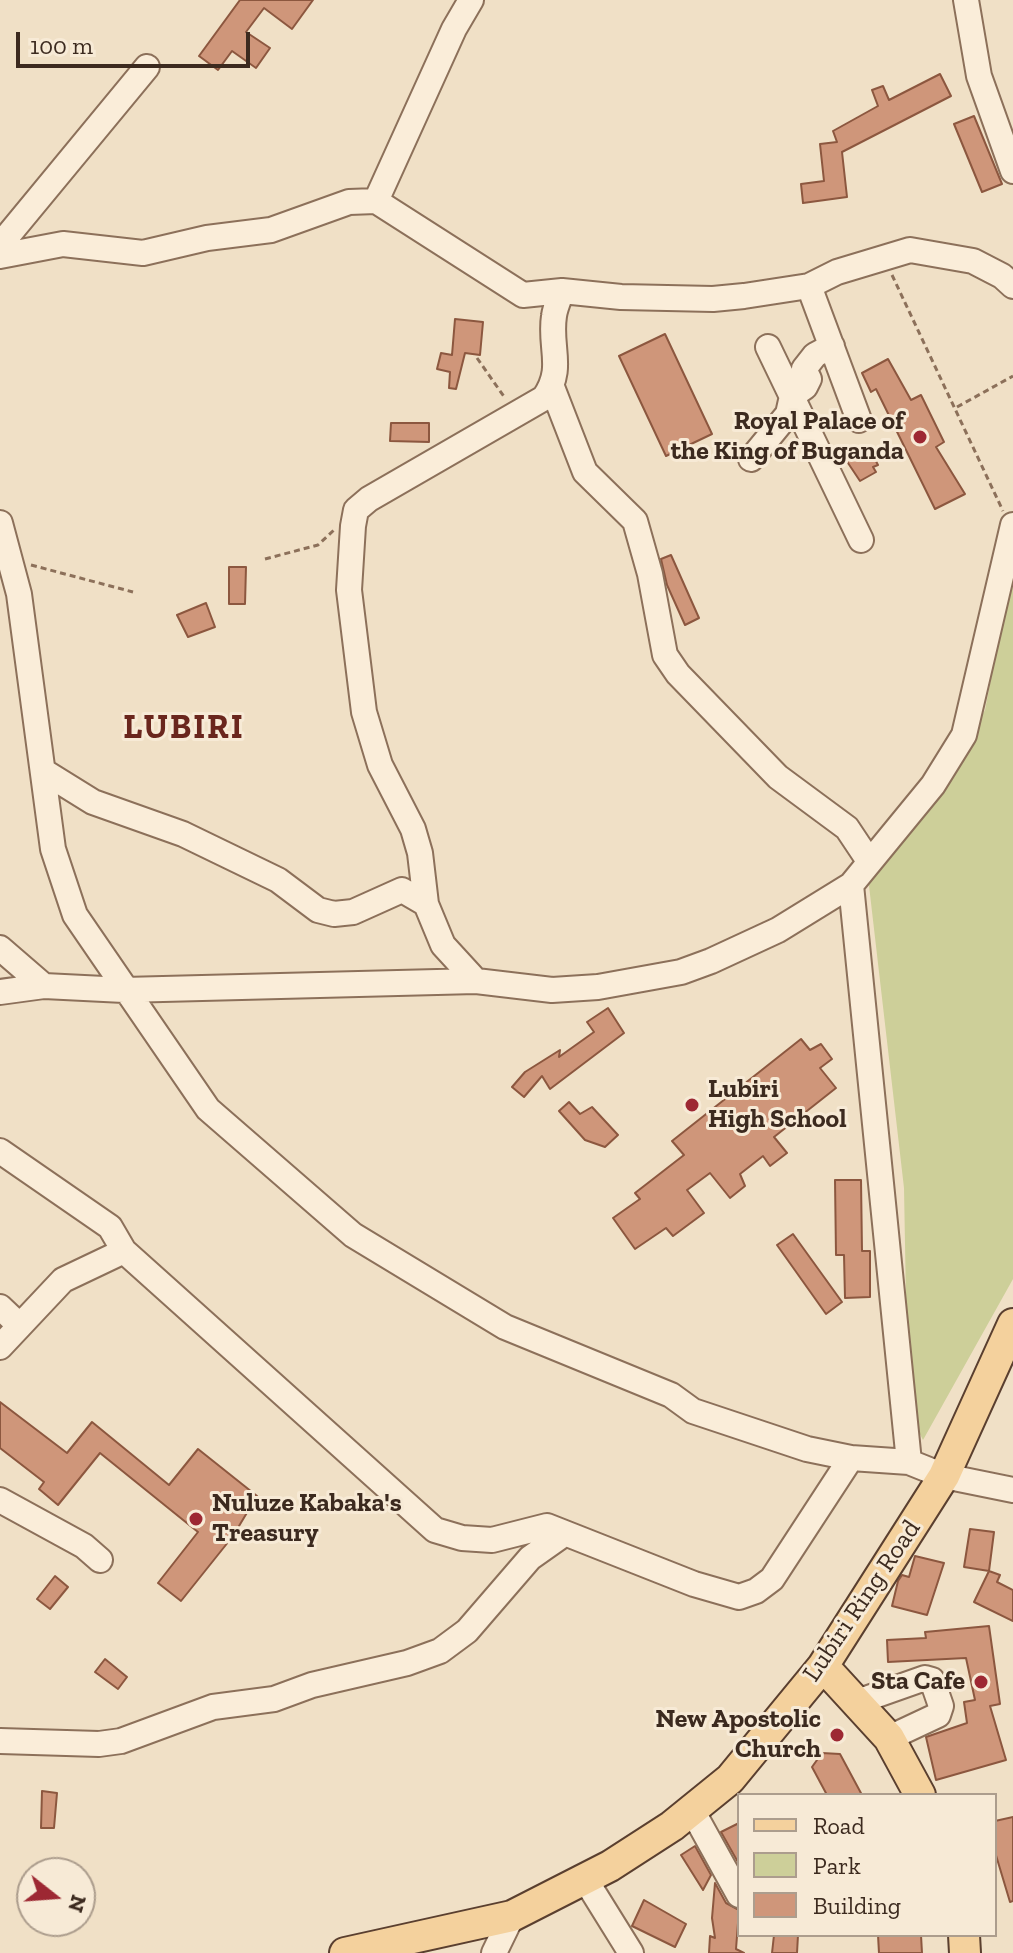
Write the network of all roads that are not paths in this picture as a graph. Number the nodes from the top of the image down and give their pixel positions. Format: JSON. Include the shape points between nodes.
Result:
{"nodes":[{"id":1,"x":471,"y":0,"type":"edge"},
{"id":2,"x":966,"y":0,"type":"edge"},
{"id":3,"x":147,"y":67,"type":"dead end"},
{"id":4,"x":1013,"y":171,"type":"edge"},
{"id":5,"x":376,"y":201,"type":"junction"},
{"id":6,"x":0,"y":245,"type":"edge"},
{"id":7,"x":0,"y":256,"type":"edge"},
{"id":8,"x":809,"y":286,"type":"junction"},
{"id":9,"x":1013,"y":286,"type":"edge"},
{"id":10,"x":562,"y":291,"type":"junction"},
{"id":11,"x":832,"y":346,"type":"junction"},
{"id":12,"x":768,"y":347,"type":"dead end"},
{"id":13,"x":552,"y":387,"type":"junction"},
{"id":14,"x":792,"y":396,"type":"junction"},
{"id":15,"x":859,"y":420,"type":"dead end"},
{"id":16,"x":751,"y":459,"type":"dead end"},
{"id":17,"x":0,"y":523,"type":"edge"},
{"id":18,"x":1012,"y":526,"type":"edge"},
{"id":19,"x":861,"y":540,"type":"dead end"},
{"id":20,"x":43,"y":771,"type":"junction"},
{"id":21,"x":869,"y":861,"type":"junction"},
{"id":22,"x":851,"y":885,"type":"junction"},
{"id":23,"x":426,"y":904,"type":"junction"},
{"id":24,"x":0,"y":948,"type":"edge"},
{"id":25,"x":476,"y":981,"type":"junction"},
{"id":26,"x":44,"y":986,"type":"junction"},
{"id":27,"x":124,"y":990,"type":"junction"},
{"id":28,"x":0,"y":992,"type":"edge"},
{"id":29,"x":0,"y":1151,"type":"edge"},
{"id":30,"x":124,"y":1251,"type":"junction"},
{"id":31,"x":0,"y":1307,"type":"edge"},
{"id":32,"x":1013,"y":1324,"type":"edge"},
{"id":33,"x":19,"y":1325,"type":"junction"},
{"id":34,"x":0,"y":1347,"type":"edge"},
{"id":35,"x":851,"y":1458,"type":"junction"},
{"id":36,"x":909,"y":1462,"type":"junction"},
{"id":37,"x":944,"y":1476,"type":"junction"},
{"id":38,"x":1013,"y":1490,"type":"edge"},
{"id":39,"x":0,"y":1500,"type":"edge"},
{"id":40,"x":564,"y":1534,"type":"junction"},
{"id":41,"x":100,"y":1560,"type":"dead end"},
{"id":42,"x":823,"y":1666,"type":"junction"},
{"id":43,"x":857,"y":1702,"type":"junction"},
{"id":44,"x":889,"y":1738,"type":"junction"},
{"id":45,"x":0,"y":1741,"type":"edge"},
{"id":46,"x":919,"y":1793,"type":"edge"},
{"id":47,"x":692,"y":1810,"type":"junction"},
{"id":48,"x":585,"y":1879,"type":"junction"},
{"id":49,"x":737,"y":1891,"type":"edge"},
{"id":50,"x":512,"y":1916,"type":"junction"},
{"id":51,"x":345,"y":1953,"type":"edge"},
{"id":52,"x":494,"y":1953,"type":"edge"},
{"id":53,"x":631,"y":1953,"type":"edge"}],
"edges":[{"from":1,"to":5,"type":"street"},
{"from":2,"to":4,"type":"street","via":[[979,76]]},
{"from":3,"to":6,"type":"street"},
{"from":5,"to":7,"type":"street","via":[[349,202],[271,230],[143,253],[63,244]]},
{"from":5,"to":10,"type":"street","via":[[523,295]]},
{"from":8,"to":9,"type":"street","via":[[910,250],[973,261]]},
{"from":8,"to":10,"type":"street","via":[[713,299]]},
{"from":8,"to":11,"type":"street"},
{"from":10,"to":13,"type":"street","via":[[554,316],[558,352]]},
{"from":11,"to":14,"type":"street","via":[[806,363],[809,379]]},
{"from":11,"to":15,"type":"street"},
{"from":12,"to":14,"type":"street"},
{"from":13,"to":21,"type":"street","via":[[585,472],[635,521],[671,664],[778,777],[847,828]]},
{"from":13,"to":23,"type":"street","via":[[517,415],[356,510],[349,590],[364,712],[380,765],[413,829]]},
{"from":14,"to":16,"type":"street","via":[[788,414]]},
{"from":14,"to":19,"type":"street"},
{"from":17,"to":20,"type":"street","via":[[19,594]]},
{"from":18,"to":21,"type":"street","via":[[964,735],[933,785]]},
{"from":20,"to":23,"type":"street","via":[[93,802],[183,834],[278,880],[318,910],[353,912],[402,890]]},
{"from":20,"to":27,"type":"street","via":[[63,886],[75,915]]},
{"from":21,"to":22,"type":"street"},
{"from":22,"to":25,"type":"street","via":[[778,930],[681,972],[552,990]]},
{"from":22,"to":36,"type":"street"},
{"from":23,"to":25,"type":"street","via":[[443,945]]},
{"from":24,"to":26,"type":"street"},
{"from":25,"to":27,"type":"street"},
{"from":26,"to":27,"type":"street"},
{"from":26,"to":28,"type":"street"},
{"from":27,"to":35,"type":"street","via":[[208,1109],[353,1235],[505,1327],[671,1395],[693,1411]]},
{"from":29,"to":30,"type":"street","via":[[110,1227]]},
{"from":30,"to":33,"type":"street","via":[[63,1280]]},
{"from":30,"to":40,"type":"street","via":[[435,1530],[492,1540],[547,1526]]},
{"from":31,"to":33,"type":"street"},
{"from":32,"to":37,"type":"main road","name":"Lubiri Ring Road"},
{"from":33,"to":34,"type":"street"},
{"from":35,"to":36,"type":"street"},
{"from":35,"to":40,"type":"street","via":[[772,1579],[739,1597]]},
{"from":36,"to":37,"type":"street"},
{"from":37,"to":38,"type":"street"},
{"from":37,"to":42,"type":"main road","name":"Lubiri Ring Road"},
{"from":39,"to":41,"type":"street"},
{"from":40,"to":45,"type":"street","via":[[530,1558],[467,1631],[440,1651],[274,1699],[213,1707],[121,1741]]},
{"from":42,"to":43,"type":"main road"},
{"from":42,"to":47,"type":"main road","name":"Lubiri Ring Road","via":[[730,1779]]},
{"from":43,"to":44,"type":"main road"},
{"from":43,"to":44,"type":"street","via":[[932,1680],[941,1706],[938,1715]]},
{"from":44,"to":46,"type":"main road"},
{"from":47,"to":48,"type":"main road","name":"Lubiri Ring Road"},
{"from":47,"to":49,"type":"street"},
{"from":48,"to":50,"type":"main road","name":"Lubiri Ring Road"},
{"from":48,"to":53,"type":"street"},
{"from":50,"to":51,"type":"main road","name":"Lubiri Ring Road"},
{"from":50,"to":52,"type":"street"}]}
